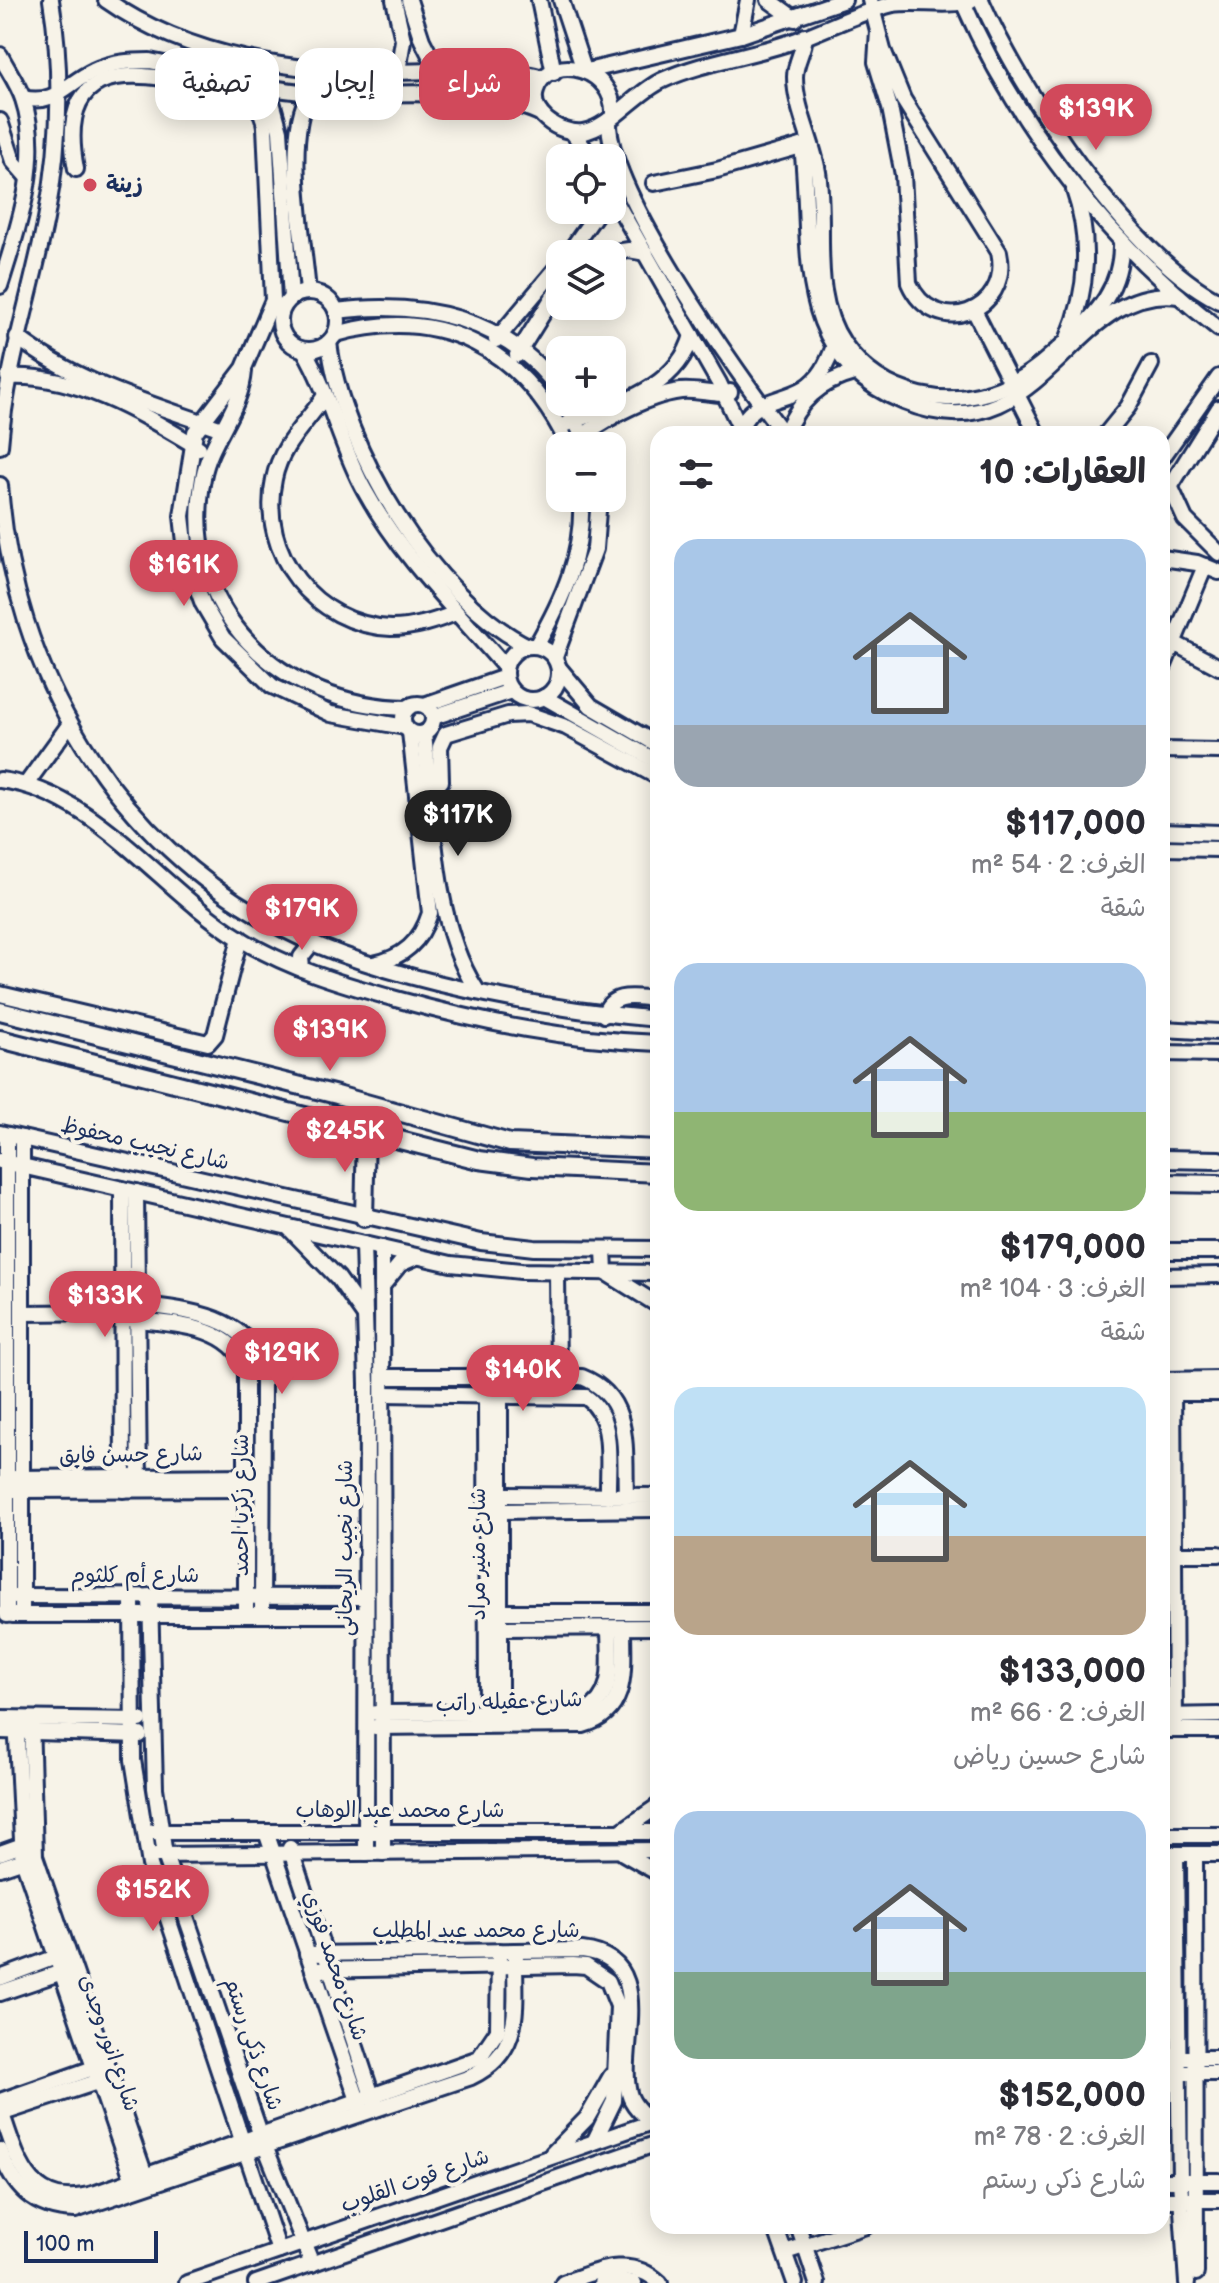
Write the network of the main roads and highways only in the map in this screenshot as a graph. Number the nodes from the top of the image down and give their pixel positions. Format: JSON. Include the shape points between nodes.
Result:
{"nodes":[{"id":1,"x":0,"y":1011,"type":"edge"},
{"id":2,"x":0,"y":1039,"type":"edge"},
{"id":3,"x":337,"y":1095,"type":"junction"},
{"id":4,"x":331,"y":1120,"type":"junction"},
{"id":5,"x":366,"y":1131,"type":"junction"},
{"id":6,"x":650,"y":1149,"type":"edge"},
{"id":7,"x":1170,"y":1159,"type":"edge"},
{"id":8,"x":1184,"y":1159,"type":"junction"},
{"id":9,"x":1219,"y":1160,"type":"edge"},
{"id":10,"x":650,"y":1173,"type":"edge"},
{"id":11,"x":1170,"y":1183,"type":"edge"},
{"id":12,"x":1184,"y":1183,"type":"junction"},
{"id":13,"x":1219,"y":1184,"type":"edge"},
{"id":14,"x":364,"y":1218,"type":"road end"}],
"edges":[{"from":1,"to":3,"type":"main road"},
{"from":2,"to":4,"type":"main road"},
{"from":3,"to":4,"type":"main road"},
{"from":3,"to":6,"type":"main road","via":[[510,1143]]},
{"from":4,"to":5,"type":"main road"},
{"from":5,"to":10,"type":"main road","via":[[506,1165]]},
{"from":5,"to":14,"type":"main road"},
{"from":7,"to":8,"type":"main road"},
{"from":8,"to":9,"type":"main road"},
{"from":8,"to":12,"type":"main road"},
{"from":11,"to":12,"type":"main road"},
{"from":12,"to":13,"type":"main road"}]}
